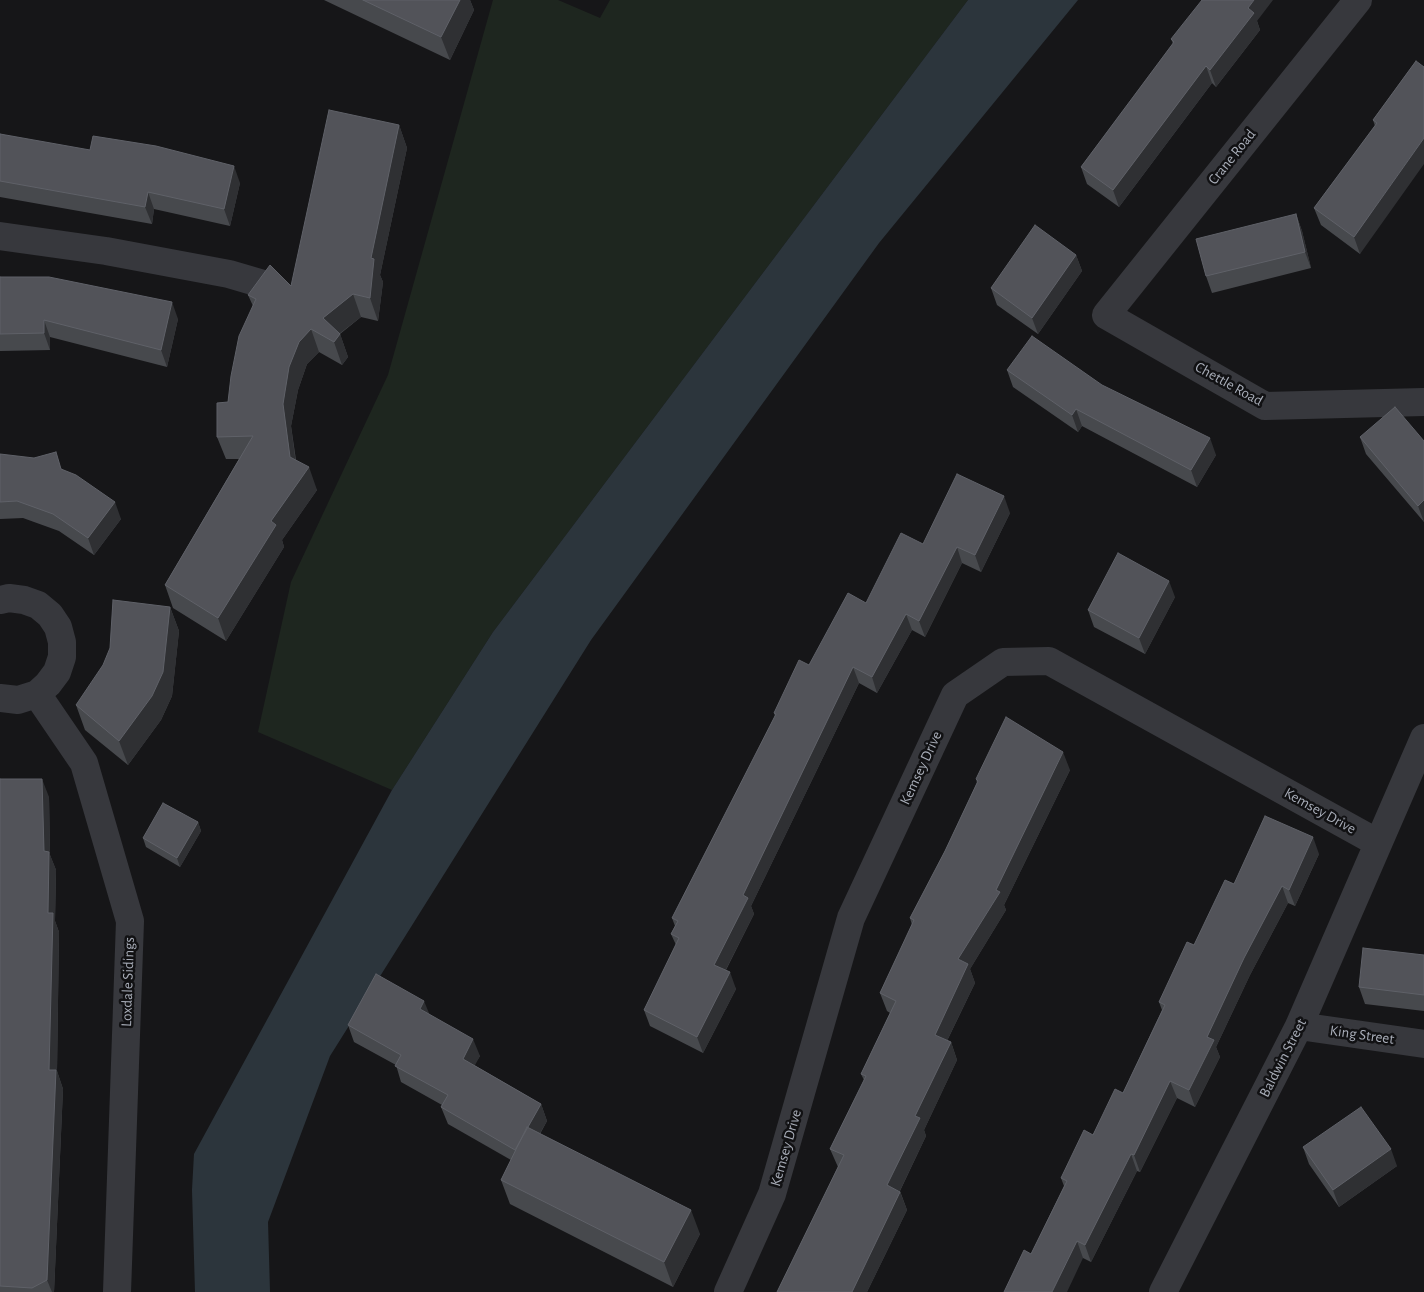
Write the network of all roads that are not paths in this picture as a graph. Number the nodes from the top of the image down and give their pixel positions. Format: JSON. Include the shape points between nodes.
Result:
{"nodes":[{"id":1,"x":1358,"y":0,"type":"edge"},
{"id":2,"x":0,"y":236,"type":"edge"},
{"id":3,"x":263,"y":284,"type":"edge"},
{"id":4,"x":1106,"y":315,"type":"joint"},
{"id":5,"x":1424,"y":402,"type":"edge"},
{"id":6,"x":0,"y":600,"type":"edge"},
{"id":7,"x":37,"y":694,"type":"junction"},
{"id":8,"x":0,"y":698,"type":"edge"},
{"id":9,"x":1424,"y":738,"type":"edge"},
{"id":10,"x":1378,"y":843,"type":"junction"},
{"id":11,"x":1299,"y":1026,"type":"junction"},
{"id":12,"x":1424,"y":1044,"type":"edge"},
{"id":13,"x":117,"y":1292,"type":"edge"},
{"id":14,"x":728,"y":1292,"type":"edge"},
{"id":15,"x":1163,"y":1292,"type":"edge"}],
"edges":[{"from":1,"to":4,"type":"street","name":"Crane Road"},
{"from":2,"to":3,"type":"street","via":[[106,251],[229,274]]},
{"from":4,"to":5,"type":"street","name":"Chettle Road","via":[[1265,406]]},
{"from":6,"to":7,"type":"street","via":[[9,598],[38,605],[58,627],[62,657],[57,672]]},
{"from":7,"to":8,"type":"street","via":[[18,700]]},
{"from":7,"to":13,"type":"street","name":"Loxdale Sidings","via":[[84,763],[130,921]]},
{"from":9,"to":10,"type":"street","name":"Baldwin Street"},
{"from":10,"to":11,"type":"street","name":"Baldwin Street"},
{"from":10,"to":14,"type":"street","name":"Kemsey Drive","via":[[1049,661],[1002,662],[955,695],[851,918],[772,1194]]},
{"from":11,"to":12,"type":"street","name":"King Street"},
{"from":11,"to":15,"type":"street","name":"Baldwin Street"}]}
